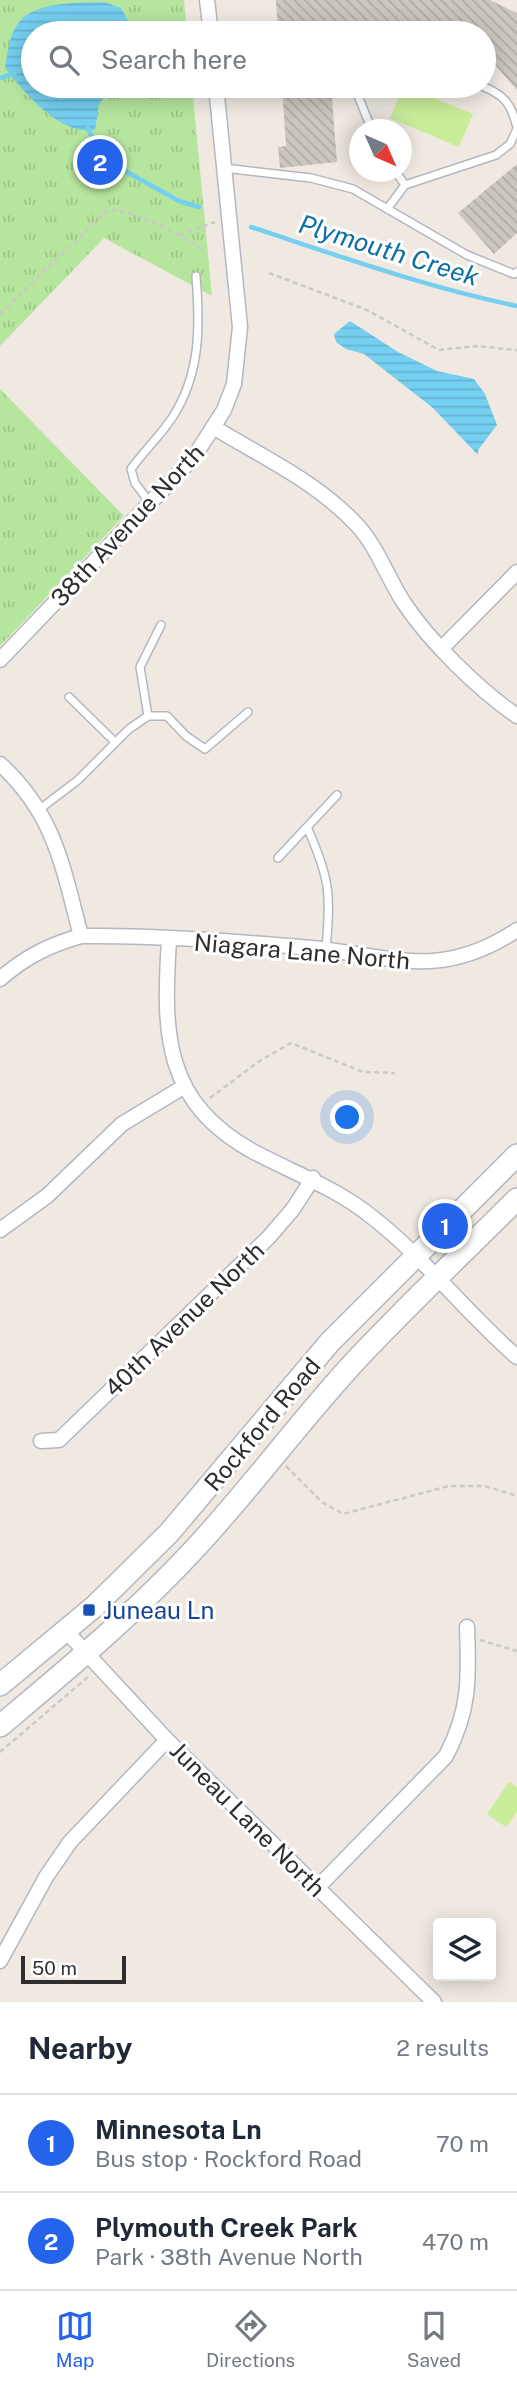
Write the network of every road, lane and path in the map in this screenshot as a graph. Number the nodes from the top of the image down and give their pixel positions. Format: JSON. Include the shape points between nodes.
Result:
{"nodes":[{"id":1,"x":207,"y":0,"type":"edge"},
{"id":2,"x":210,"y":21,"type":"edge"},
{"id":3,"x":496,"y":92,"type":"edge"},
{"id":4,"x":217,"y":98,"type":"edge"},
{"id":5,"x":359,"y":98,"type":"edge"},
{"id":6,"x":368,"y":119,"type":"edge"},
{"id":7,"x":517,"y":128,"type":"edge"},
{"id":8,"x":224,"y":168,"type":"junction"},
{"id":9,"x":403,"y":182,"type":"edge"},
{"id":10,"x":405,"y":185,"type":"junction"},
{"id":11,"x":215,"y":209,"type":"dead end"},
{"id":12,"x":387,"y":209,"type":"junction"},
{"id":13,"x":179,"y":235,"type":"junction"},
{"id":14,"x":201,"y":249,"type":"dead end"},
{"id":15,"x":517,"y":272,"type":"edge"},
{"id":16,"x":270,"y":273,"type":"dead end"},
{"id":17,"x":196,"y":276,"type":"dead end"},
{"id":18,"x":0,"y":314,"type":"edge"},
{"id":19,"x":517,"y":350,"type":"edge"},
{"id":20,"x":215,"y":428,"type":"junction"},
{"id":21,"x":150,"y":503,"type":"junction"},
{"id":22,"x":517,"y":572,"type":"edge"},
{"id":23,"x":161,"y":625,"type":"dead end"},
{"id":24,"x":442,"y":648,"type":"junction"},
{"id":25,"x":0,"y":660,"type":"edge"},
{"id":26,"x":69,"y":697,"type":"dead end"},
{"id":27,"x":248,"y":712,"type":"dead end"},
{"id":28,"x":148,"y":716,"type":"junction"},
{"id":29,"x":517,"y":716,"type":"edge"},
{"id":30,"x":115,"y":743,"type":"junction"},
{"id":31,"x":0,"y":764,"type":"edge"},
{"id":32,"x":337,"y":795,"type":"dead end"},
{"id":33,"x":40,"y":809,"type":"junction"},
{"id":34,"x":307,"y":827,"type":"junction"},
{"id":35,"x":278,"y":858,"type":"dead end"},
{"id":36,"x":517,"y":930,"type":"edge"},
{"id":37,"x":81,"y":936,"type":"junction"},
{"id":38,"x":169,"y":940,"type":"junction"},
{"id":39,"x":326,"y":949,"type":"junction"},
{"id":40,"x":0,"y":979,"type":"edge"},
{"id":41,"x":395,"y":1073,"type":"dead end"},
{"id":42,"x":185,"y":1086,"type":"junction"},
{"id":43,"x":198,"y":1106,"type":"junction"},
{"id":44,"x":517,"y":1155,"type":"edge"},
{"id":45,"x":313,"y":1178,"type":"junction"},
{"id":46,"x":517,"y":1199,"type":"edge"},
{"id":47,"x":0,"y":1230,"type":"edge"},
{"id":48,"x":416,"y":1255,"type":"junction"},
{"id":49,"x":438,"y":1278,"type":"junction"},
{"id":50,"x":517,"y":1357,"type":"edge"},
{"id":51,"x":41,"y":1441,"type":"dead end"},
{"id":52,"x":283,"y":1464,"type":"dead end"},
{"id":53,"x":517,"y":1496,"type":"edge"},
{"id":54,"x":66,"y":1631,"type":"junction"},
{"id":55,"x":467,"y":1633,"type":"joint"},
{"id":56,"x":517,"y":1651,"type":"edge"},
{"id":57,"x":87,"y":1653,"type":"junction"},
{"id":58,"x":0,"y":1685,"type":"edge"},
{"id":59,"x":0,"y":1726,"type":"edge"},
{"id":60,"x":167,"y":1740,"type":"junction"},
{"id":61,"x":317,"y":1888,"type":"junction"},
{"id":62,"x":0,"y":1961,"type":"edge"},
{"id":63,"x":434,"y":2002,"type":"edge"}],
"edges":[{"from":1,"to":2,"type":"street"},
{"from":3,"to":7,"type":"lane","via":[[512,108]]},
{"from":4,"to":8,"type":"street","name":"38th Avenue North"},
{"from":5,"to":6,"type":"lane"},
{"from":7,"to":10,"type":"lane","via":[[510,144],[496,155]]},
{"from":8,"to":12,"type":"lane","via":[[311,178],[353,189]]},
{"from":8,"to":20,"type":"street","name":"38th Avenue North","via":[[240,327],[234,384]]},
{"from":9,"to":10,"type":"lane"},
{"from":10,"to":12,"type":"lane"},
{"from":11,"to":13,"type":"path","via":[[215,222]]},
{"from":12,"to":15,"type":"lane","via":[[467,255]]},
{"from":13,"to":14,"type":"path"},
{"from":13,"to":18,"type":"path","via":[[122,210],[107,211]]},
{"from":16,"to":19,"type":"path","via":[[367,310],[439,350],[476,346]]},
{"from":17,"to":21,"type":"lane","via":[[194,369],[173,416],[131,468],[135,484]]},
{"from":20,"to":21,"type":"street","name":"38th Avenue North"},
{"from":20,"to":24,"type":"street","via":[[313,486],[342,510],[376,552],[415,618]]},
{"from":21,"to":25,"type":"street","name":"38th Avenue North"},
{"from":22,"to":24,"type":"street"},
{"from":23,"to":28,"type":"lane","via":[[140,667]]},
{"from":24,"to":29,"type":"street"},
{"from":26,"to":30,"type":"lane"},
{"from":27,"to":28,"type":"lane","via":[[205,749],[167,716]]},
{"from":28,"to":30,"type":"lane"},
{"from":30,"to":33,"type":"lane"},
{"from":31,"to":33,"type":"street"},
{"from":32,"to":34,"type":"lane"},
{"from":33,"to":37,"type":"street","via":[[60,856]]},
{"from":34,"to":35,"type":"lane"},
{"from":34,"to":39,"type":"lane","via":[[331,898]]},
{"from":36,"to":39,"type":"street","name":"Niagara Lane North","via":[[489,946],[432,962],[402,962]]},
{"from":37,"to":38,"type":"street","name":"Niagara Lane North"},
{"from":37,"to":40,"type":"street","via":[[28,956]]},
{"from":38,"to":39,"type":"street","name":"Niagara Lane North"},
{"from":38,"to":42,"type":"street","via":[[167,1031]]},
{"from":41,"to":43,"type":"path","via":[[363,1072],[291,1043]]},
{"from":42,"to":43,"type":"street"},
{"from":42,"to":47,"type":"street","via":[[122,1124],[47,1196]]},
{"from":43,"to":45,"type":"street","via":[[230,1138]]},
{"from":44,"to":48,"type":"main road","name":"Rockford Road"},
{"from":45,"to":48,"type":"street","via":[[373,1217]]},
{"from":45,"to":51,"type":"street","name":"40th Avenue North","via":[[259,1247],[59,1440]]},
{"from":46,"to":49,"type":"main road","name":"Rockford Road"},
{"from":48,"to":49,"type":"street"},
{"from":48,"to":54,"type":"main road","name":"Rockford Road","via":[[330,1342],[203,1496]]},
{"from":49,"to":50,"type":"street"},
{"from":49,"to":57,"type":"main road","name":"Rockford Road","via":[[307,1414],[198,1546]]},
{"from":52,"to":53,"type":"path","via":[[322,1502],[342,1514],[449,1486],[485,1486]]},
{"from":54,"to":57,"type":"street","name":"Juneau Lane North"},
{"from":54,"to":58,"type":"main road","name":"Rockford Road"},
{"from":55,"to":56,"type":"path"},
{"from":55,"to":61,"type":"street","via":[[468,1700],[446,1756]]},
{"from":57,"to":59,"type":"main road","name":"Rockford Road"},
{"from":57,"to":60,"type":"street","name":"Juneau Lane North"},
{"from":60,"to":61,"type":"street","name":"Juneau Lane North"},
{"from":60,"to":62,"type":"street","via":[[70,1842],[38,1889]]},
{"from":61,"to":63,"type":"street","name":"Juneau Lane North"}]}
